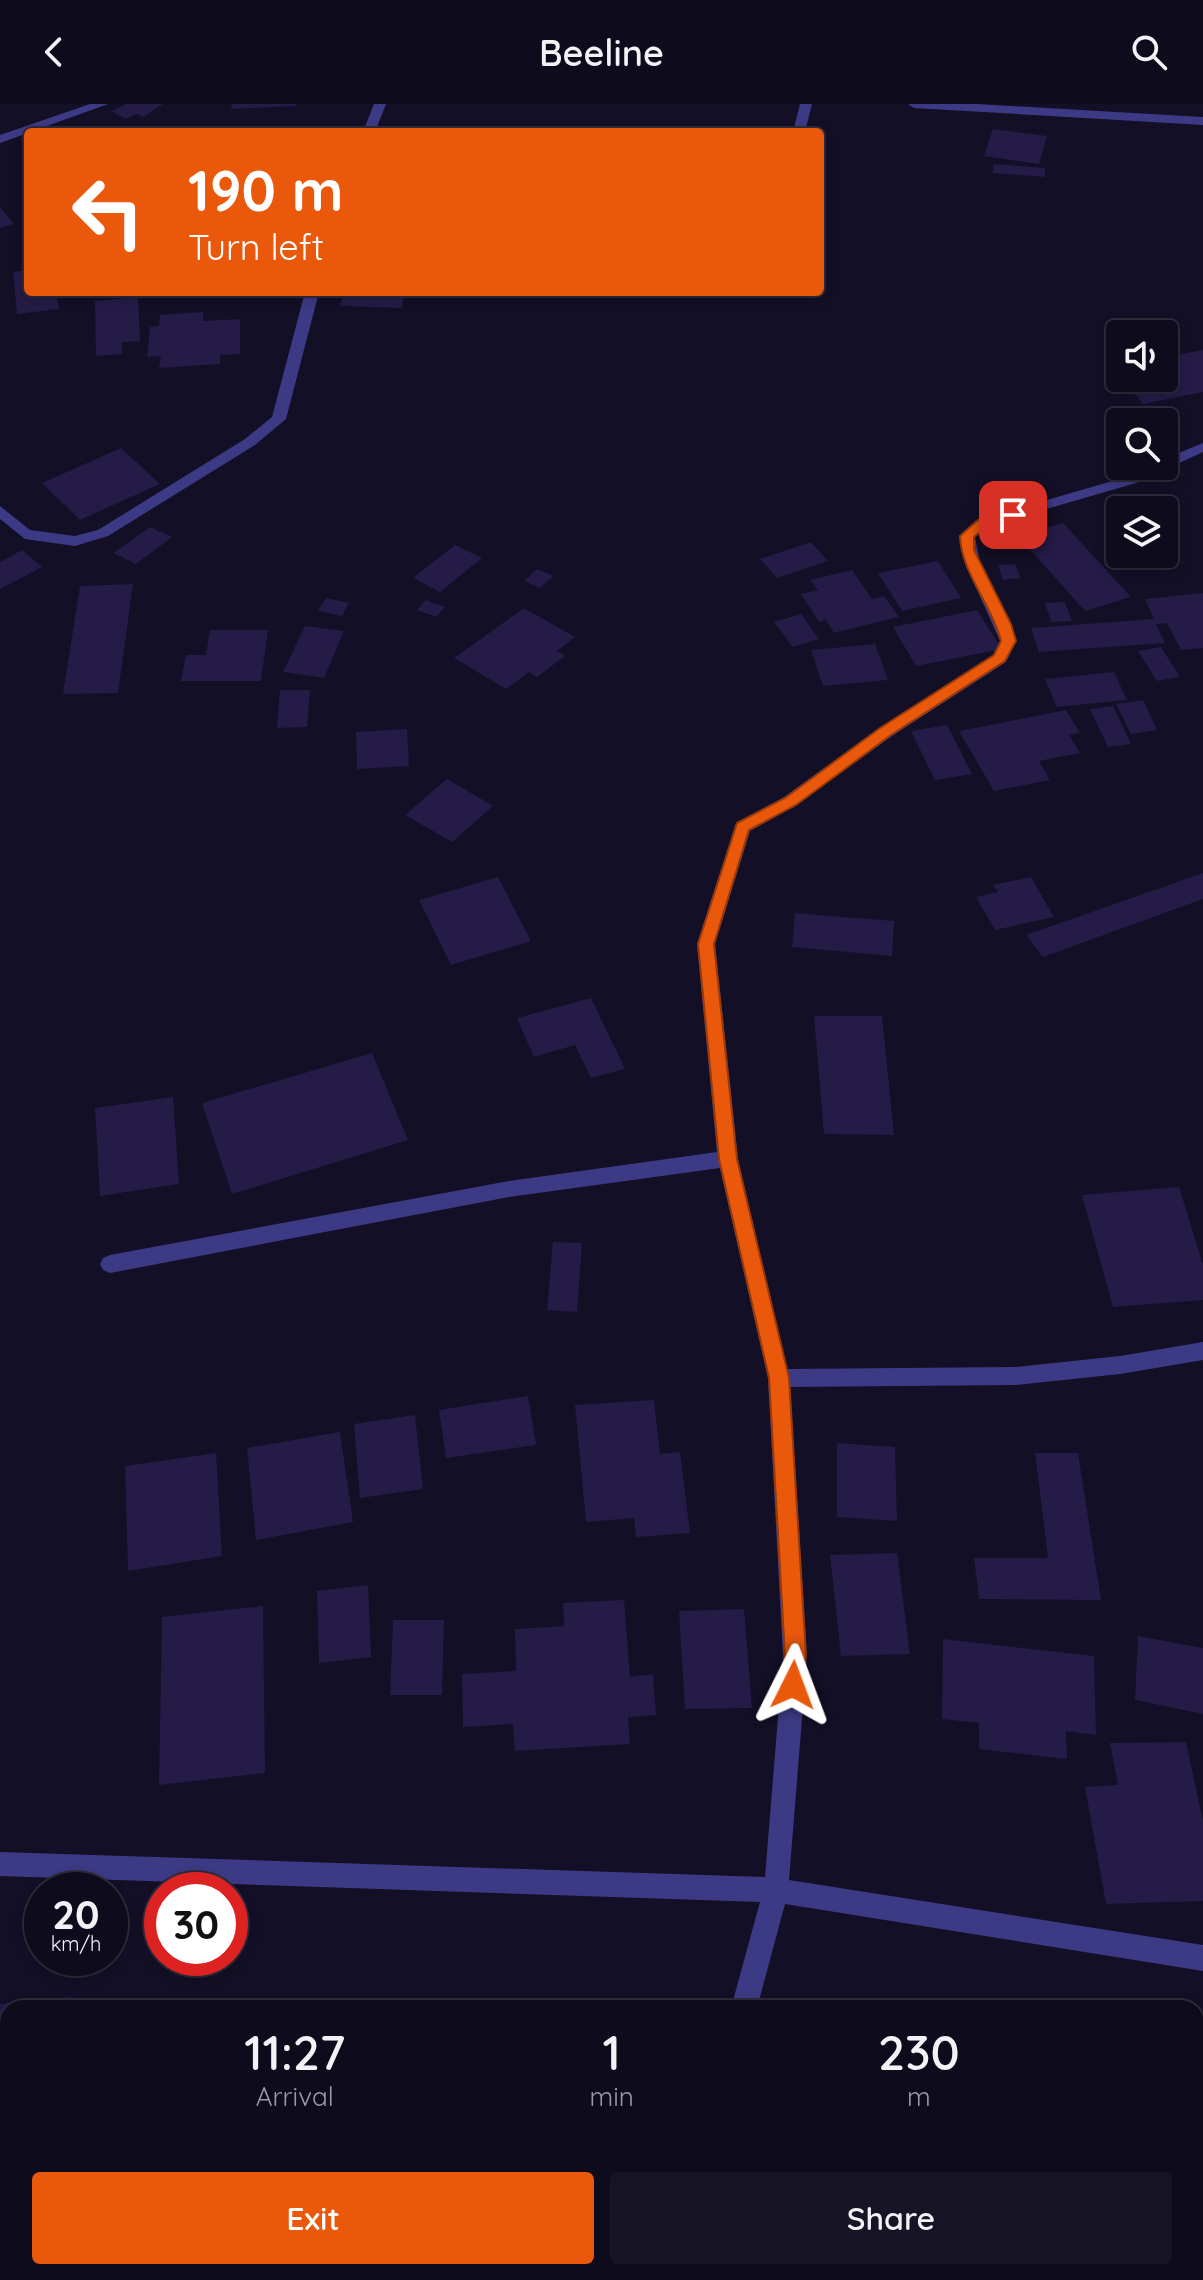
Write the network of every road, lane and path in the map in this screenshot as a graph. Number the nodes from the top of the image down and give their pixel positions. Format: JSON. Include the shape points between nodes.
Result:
{"nodes":[{"id":1,"x":102,"y":104,"type":"edge"},
{"id":2,"x":380,"y":104,"type":"edge"},
{"id":3,"x":806,"y":104,"type":"edge"},
{"id":4,"x":914,"y":104,"type":"edge"},
{"id":5,"x":1203,"y":121,"type":"edge"},
{"id":6,"x":32,"y":128,"type":"edge"},
{"id":7,"x":371,"y":128,"type":"edge"},
{"id":8,"x":800,"y":128,"type":"edge"},
{"id":9,"x":24,"y":131,"type":"edge"},
{"id":10,"x":0,"y":139,"type":"edge"},
{"id":11,"x":311,"y":296,"type":"edge"},
{"id":12,"x":1203,"y":447,"type":"edge"},
{"id":13,"x":1178,"y":458,"type":"edge"},
{"id":14,"x":1131,"y":480,"type":"edge"},
{"id":15,"x":0,"y":511,"type":"edge"},
{"id":16,"x":728,"y":1159,"type":"junction"},
{"id":17,"x":110,"y":1264,"type":"dead end"},
{"id":18,"x":1203,"y":1351,"type":"edge"},
{"id":19,"x":779,"y":1378,"type":"junction"},
{"id":20,"x":0,"y":1864,"type":"edge"},
{"id":21,"x":776,"y":1890,"type":"junction"},
{"id":22,"x":1203,"y":1958,"type":"edge"},
{"id":23,"x":746,"y":2000,"type":"edge"}],
"edges":[{"from":1,"to":6,"type":"street"},
{"from":2,"to":7,"type":"street"},
{"from":3,"to":8,"type":"street"},
{"from":4,"to":5,"type":"street"},
{"from":9,"to":10,"type":"street"},
{"from":11,"to":15,"type":"street","via":[[279,419],[250,442],[103,533],[75,541],[25,534]]},
{"from":12,"to":13,"type":"street"},
{"from":14,"to":16,"type":"street","via":[[983,523],[967,536],[967,550],[1004,624],[1008,641],[1000,658],[790,801],[742,827],[706,944]]},
{"from":16,"to":17,"type":"street","via":[[509,1189]]},
{"from":16,"to":19,"type":"street"},
{"from":18,"to":19,"type":"street","via":[[1015,1376]]},
{"from":19,"to":21,"type":"street","via":[[795,1656]]},
{"from":20,"to":21,"type":"street"},
{"from":21,"to":22,"type":"street"},
{"from":21,"to":23,"type":"street"}]}
